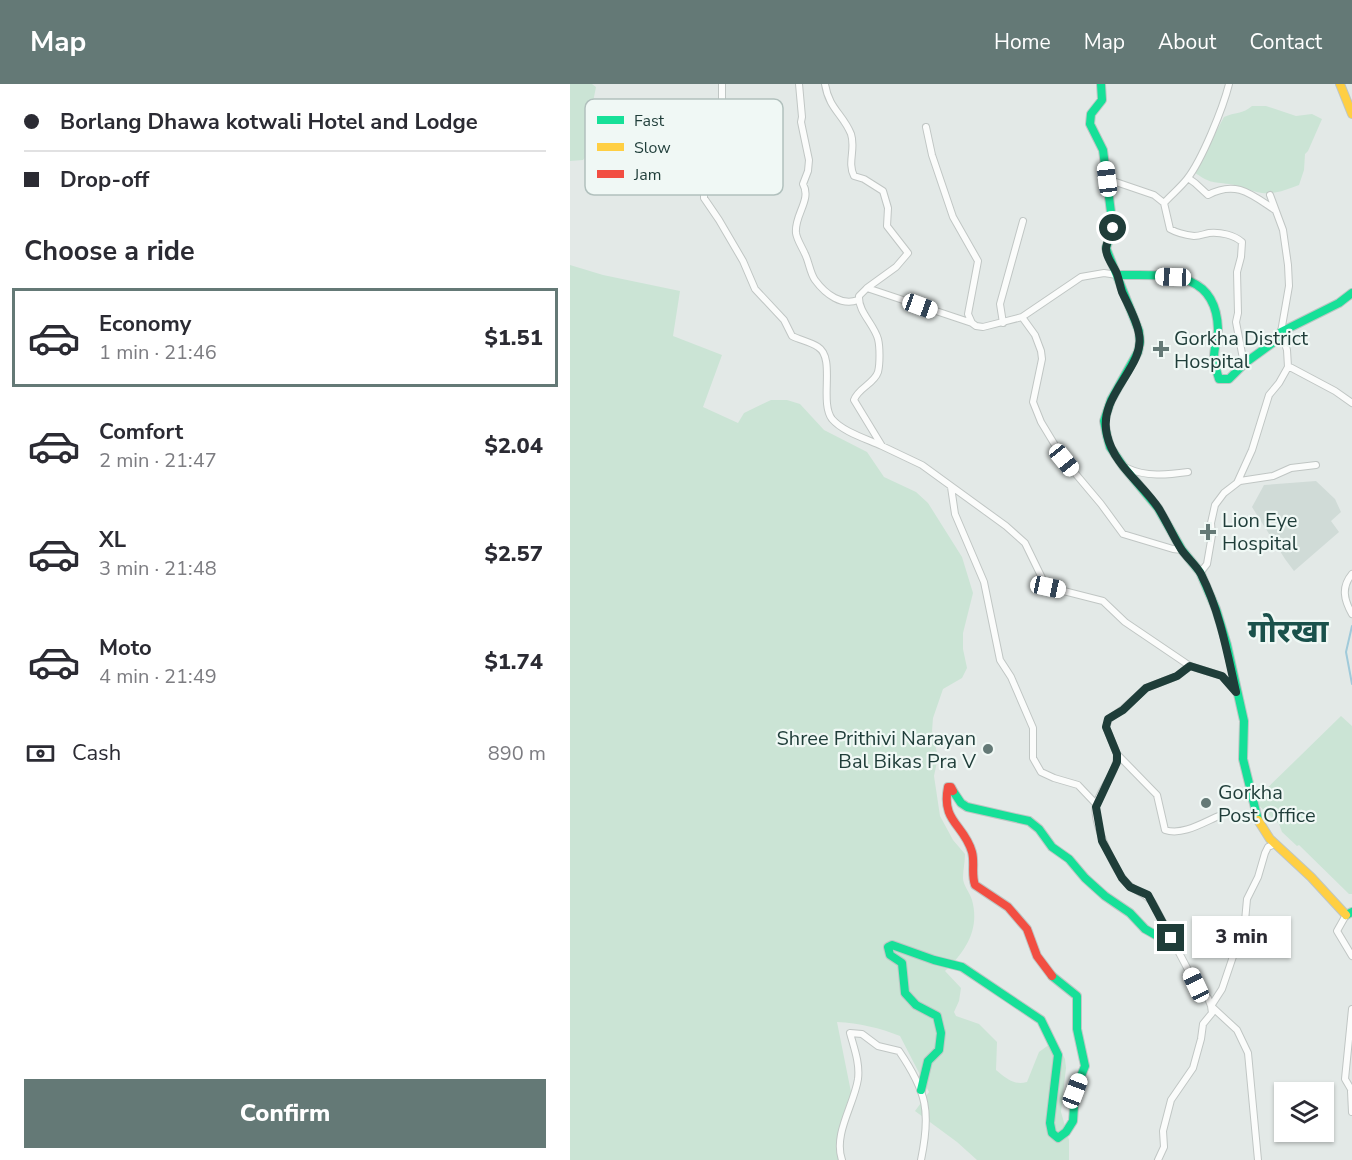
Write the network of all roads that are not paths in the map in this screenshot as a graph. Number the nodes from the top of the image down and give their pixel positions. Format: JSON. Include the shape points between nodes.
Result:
{"nodes":[{"id":1,"x":799,"y":84,"type":"edge"},
{"id":2,"x":825,"y":84,"type":"edge"},
{"id":3,"x":1101,"y":84,"type":"edge"},
{"id":4,"x":1229,"y":84,"type":"edge"},
{"id":5,"x":1340,"y":84,"type":"edge"},
{"id":6,"x":1350,"y":101,"type":"edge"},
{"id":7,"x":1352,"y":114,"type":"edge"},
{"id":8,"x":926,"y":127,"type":"dead end"},
{"id":9,"x":1188,"y":178,"type":"junction"},
{"id":10,"x":1107,"y":179,"type":"junction"},
{"id":11,"x":704,"y":195,"type":"edge"},
{"id":12,"x":1270,"y":195,"type":"dead end"},
{"id":13,"x":1164,"y":203,"type":"junction"},
{"id":14,"x":1275,"y":210,"type":"junction"},
{"id":15,"x":1023,"y":221,"type":"dead end"},
{"id":16,"x":1117,"y":275,"type":"junction"},
{"id":17,"x":867,"y":288,"type":"junction"},
{"id":18,"x":1352,"y":293,"type":"edge"},
{"id":19,"x":858,"y":300,"type":"junction"},
{"id":20,"x":1022,"y":317,"type":"junction"},
{"id":21,"x":972,"y":323,"type":"junction"},
{"id":22,"x":1003,"y":323,"type":"junction"},
{"id":23,"x":1281,"y":332,"type":"junction"},
{"id":24,"x":1244,"y":364,"type":"junction"},
{"id":25,"x":1288,"y":366,"type":"junction"},
{"id":26,"x":1352,"y":403,"type":"edge"},
{"id":27,"x":882,"y":446,"type":"junction"},
{"id":28,"x":1316,"y":465,"type":"dead end"},
{"id":29,"x":1123,"y":466,"type":"junction"},
{"id":30,"x":1188,"y":472,"type":"dead end"},
{"id":31,"x":1237,"y":483,"type":"junction"},
{"id":32,"x":951,"y":487,"type":"junction"},
{"id":33,"x":1182,"y":550,"type":"junction"},
{"id":34,"x":1200,"y":573,"type":"junction"},
{"id":35,"x":1352,"y":574,"type":"edge"},
{"id":36,"x":1352,"y":614,"type":"edge"},
{"id":37,"x":1190,"y":666,"type":"junction"},
{"id":38,"x":1236,"y":692,"type":"junction"},
{"id":39,"x":1117,"y":754,"type":"junction"},
{"id":40,"x":1096,"y":804,"type":"junction"},
{"id":41,"x":1221,"y":815,"type":"dead end"},
{"id":42,"x":1275,"y":844,"type":"junction"},
{"id":43,"x":1349,"y":913,"type":"edge"},
{"id":44,"x":1175,"y":946,"type":"junction"},
{"id":45,"x":1352,"y":956,"type":"edge"},
{"id":46,"x":1211,"y":1006,"type":"junction"},
{"id":47,"x":1352,"y":1009,"type":"edge"},
{"id":48,"x":921,"y":1090,"type":"junction"},
{"id":49,"x":1351,"y":1091,"type":"edge"},
{"id":50,"x":1352,"y":1112,"type":"edge"},
{"id":51,"x":842,"y":1160,"type":"edge"},
{"id":52,"x":921,"y":1160,"type":"edge"},
{"id":53,"x":1158,"y":1160,"type":"edge"},
{"id":54,"x":1258,"y":1160,"type":"edge"}],
"edges":[{"from":1,"to":19,"type":"street","via":[[801,123],[809,160],[803,184],[806,195],[796,234],[814,279],[842,302]]},
{"from":2,"to":17,"type":"street","via":[[835,111],[852,137],[850,159],[854,176],[883,191],[888,208],[887,226],[908,253]]},
{"from":3,"to":10,"type":"street","via":[[1102,100],[1091,114],[1089,124],[1103,150]]},
{"from":4,"to":9,"type":"street","via":[[1218,117]]},
{"from":5,"to":6,"type":"street"},
{"from":6,"to":7,"type":"street"},
{"from":8,"to":21,"type":"street","via":[[953,217],[978,261],[968,314]]},
{"from":9,"to":13,"type":"street"},
{"from":9,"to":14,"type":"street","via":[[1208,195],[1217,190],[1240,189]]},
{"from":10,"to":13,"type":"street","via":[[1154,195]]},
{"from":10,"to":16,"type":"street","via":[[1113,228],[1106,248]]},
{"from":11,"to":27,"type":"street","via":[[755,289],[784,320],[792,336],[819,347],[825,355],[828,410],[833,420]]},
{"from":12,"to":14,"type":"street"},
{"from":13,"to":24,"type":"street","via":[[1170,229],[1197,236],[1236,236],[1242,242],[1236,322]]},
{"from":14,"to":23,"type":"street","via":[[1283,231],[1289,286]]},
{"from":15,"to":22,"type":"street","via":[[1000,304]]},
{"from":16,"to":20,"type":"street","via":[[1081,277]]},
{"from":16,"to":24,"type":"street","via":[[1189,278],[1204,286],[1213,298],[1218,316],[1214,360],[1219,379],[1229,379]]},
{"from":16,"to":29,"type":"street","via":[[1140,342],[1104,421],[1110,447]]},
{"from":17,"to":19,"type":"street"},
{"from":17,"to":21,"type":"street"},
{"from":18,"to":23,"type":"street"},
{"from":19,"to":27,"type":"street","via":[[878,339],[879,367],[877,375],[856,393],[854,400]]},
{"from":20,"to":22,"type":"street"},
{"from":20,"to":33,"type":"street","via":[[1041,351],[1033,402],[1064,460],[1123,534]]},
{"from":21,"to":22,"type":"street","via":[[983,327]]},
{"from":23,"to":24,"type":"street","via":[[1278,339]]},
{"from":23,"to":25,"type":"street"},
{"from":25,"to":26,"type":"street"},
{"from":25,"to":31,"type":"street","via":[[1269,395]]},
{"from":27,"to":32,"type":"street","via":[[922,465]]},
{"from":28,"to":31,"type":"street"},
{"from":29,"to":30,"type":"street","via":[[1137,473]]},
{"from":29,"to":33,"type":"street","via":[[1158,507]]},
{"from":31,"to":34,"type":"street","via":[[1215,505],[1207,564]]},
{"from":32,"to":37,"type":"street","via":[[1025,543],[1048,587],[1103,601],[1125,622]]},
{"from":32,"to":40,"type":"street","via":[[955,514],[984,582],[1000,660],[1034,728],[1033,758],[1041,772],[1078,785]]},
{"from":33,"to":34,"type":"street"},
{"from":34,"to":38,"type":"street","via":[[1227,645]]},
{"from":35,"to":36,"type":"street","via":[[1344,591]]},
{"from":37,"to":38,"type":"street","via":[[1222,676]]},
{"from":37,"to":39,"type":"street","via":[[1177,676],[1146,688],[1108,719],[1106,727]]},
{"from":38,"to":42,"type":"street","via":[[1244,721],[1242,750],[1259,824]]},
{"from":39,"to":40,"type":"street","via":[[1113,772]]},
{"from":39,"to":41,"type":"street","via":[[1157,795],[1165,830],[1184,831]]},
{"from":40,"to":44,"type":"street","via":[[1102,841],[1122,878],[1130,887],[1148,895]]},
{"from":42,"to":43,"type":"street","via":[[1309,874],[1339,910]]},
{"from":42,"to":46,"type":"street","via":[[1265,852],[1247,899],[1245,921],[1222,989]]},
{"from":43,"to":45,"type":"street","via":[[1337,931]]},
{"from":44,"to":46,"type":"street"},
{"from":44,"to":48,"type":"street","via":[[1145,929],[1105,896],[1029,821],[967,807],[948,787],[948,815],[973,854],[975,885],[1008,906],[1027,929],[1037,956],[1052,976],[1077,996],[1077,1029],[1085,1066],[1075,1091],[1073,1120],[1058,1138],[1050,1123],[1058,1055],[1041,1020],[962,967],[892,945],[888,947],[890,955],[902,963],[905,993],[916,1005],[937,1016],[941,1033],[939,1050],[928,1061]]},
{"from":46,"to":53,"type":"street","via":[[1212,1013],[1203,1024],[1192,1068],[1171,1100],[1163,1131],[1164,1147]]},
{"from":46,"to":54,"type":"street","via":[[1237,1030],[1248,1053]]},
{"from":47,"to":49,"type":"street","via":[[1346,1079]]},
{"from":48,"to":51,"type":"street","via":[[899,1051],[878,1046],[862,1034],[850,1033],[858,1079],[839,1144]]},
{"from":48,"to":52,"type":"street","via":[[927,1118]]},
{"from":49,"to":50,"type":"street"}]}
